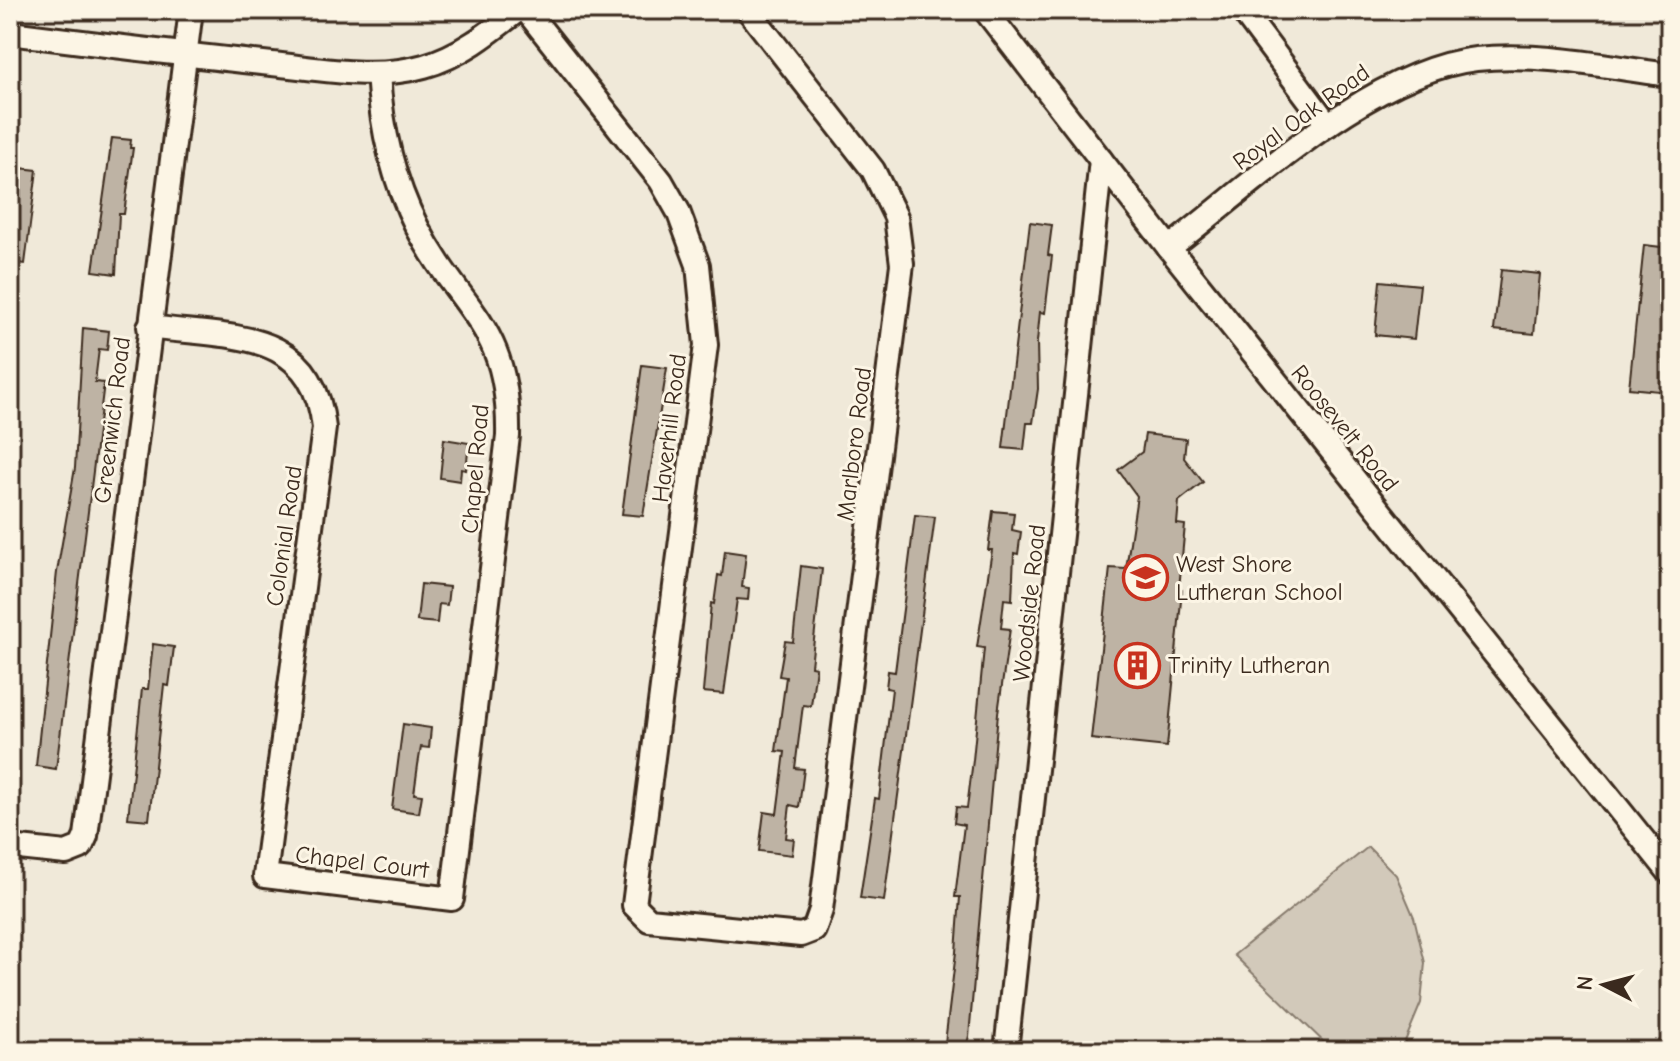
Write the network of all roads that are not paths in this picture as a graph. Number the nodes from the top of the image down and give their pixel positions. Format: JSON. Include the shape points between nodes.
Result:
{"nodes":[{"id":1,"x":191,"y":10,"type":"edge"},
{"id":2,"x":518,"y":10,"type":"edge"},
{"id":3,"x":526,"y":10,"type":"edge"},
{"id":4,"x":748,"y":10,"type":"edge"},
{"id":5,"x":985,"y":10,"type":"edge"},
{"id":6,"x":1242,"y":10,"type":"edge"},
{"id":7,"x":10,"y":33,"type":"edge"},
{"id":8,"x":184,"y":55,"type":"junction"},
{"id":9,"x":378,"y":73,"type":"junction"},
{"id":10,"x":1670,"y":75,"type":"edge"},
{"id":11,"x":1328,"y":125,"type":"junction"},
{"id":12,"x":1101,"y":160,"type":"junction"},
{"id":13,"x":1169,"y":248,"type":"junction"},
{"id":14,"x":149,"y":327,"type":"junction"},
{"id":15,"x":10,"y":847,"type":"edge"},
{"id":16,"x":1670,"y":873,"type":"edge"},
{"id":17,"x":265,"y":876,"type":"joint"},
{"id":18,"x":452,"y":899,"type":"joint"},
{"id":19,"x":814,"y":930,"type":"joint"},
{"id":20,"x":1006,"y":1051,"type":"edge"}],
"edges":[{"from":1,"to":8,"type":"street","name":"Greenwich Road"},
{"from":2,"to":9,"type":"street","via":[[449,57],[423,67]]},
{"from":3,"to":19,"type":"street","name":"Haverhill Road","via":[[661,181],[690,240],[703,290],[706,345],[634,905],[649,920],[801,935]]},
{"from":4,"to":19,"type":"street","name":"Marlboro Road","via":[[873,170],[896,217],[902,264],[821,910]]},
{"from":5,"to":12,"type":"street","name":"Roosevelt Road"},
{"from":6,"to":11,"type":"street"},
{"from":7,"to":8,"type":"street"},
{"from":8,"to":9,"type":"street"},
{"from":8,"to":14,"type":"street","name":"Greenwich Road"},
{"from":9,"to":18,"type":"street","name":"Chapel Road","via":[[399,184],[418,228],[488,331],[505,373],[509,402]]},
{"from":10,"to":11,"type":"street","name":"Royal Oak Road","via":[[1508,57],[1476,59],[1391,85]]},
{"from":11,"to":13,"type":"street","name":"Royal Oak Road"},
{"from":12,"to":13,"type":"street","name":"Roosevelt Road"},
{"from":12,"to":20,"type":"street","name":"Woodside Road"},
{"from":13,"to":16,"type":"street","name":"Roosevelt Road"},
{"from":14,"to":15,"type":"street","name":"Greenwich Road","via":[[86,836],[81,847],[66,853]]},
{"from":14,"to":17,"type":"street","name":"Colonial Road","via":[[279,349],[306,370],[322,408],[324,428]]},
{"from":17,"to":18,"type":"street","name":"Chapel Court"}]}
